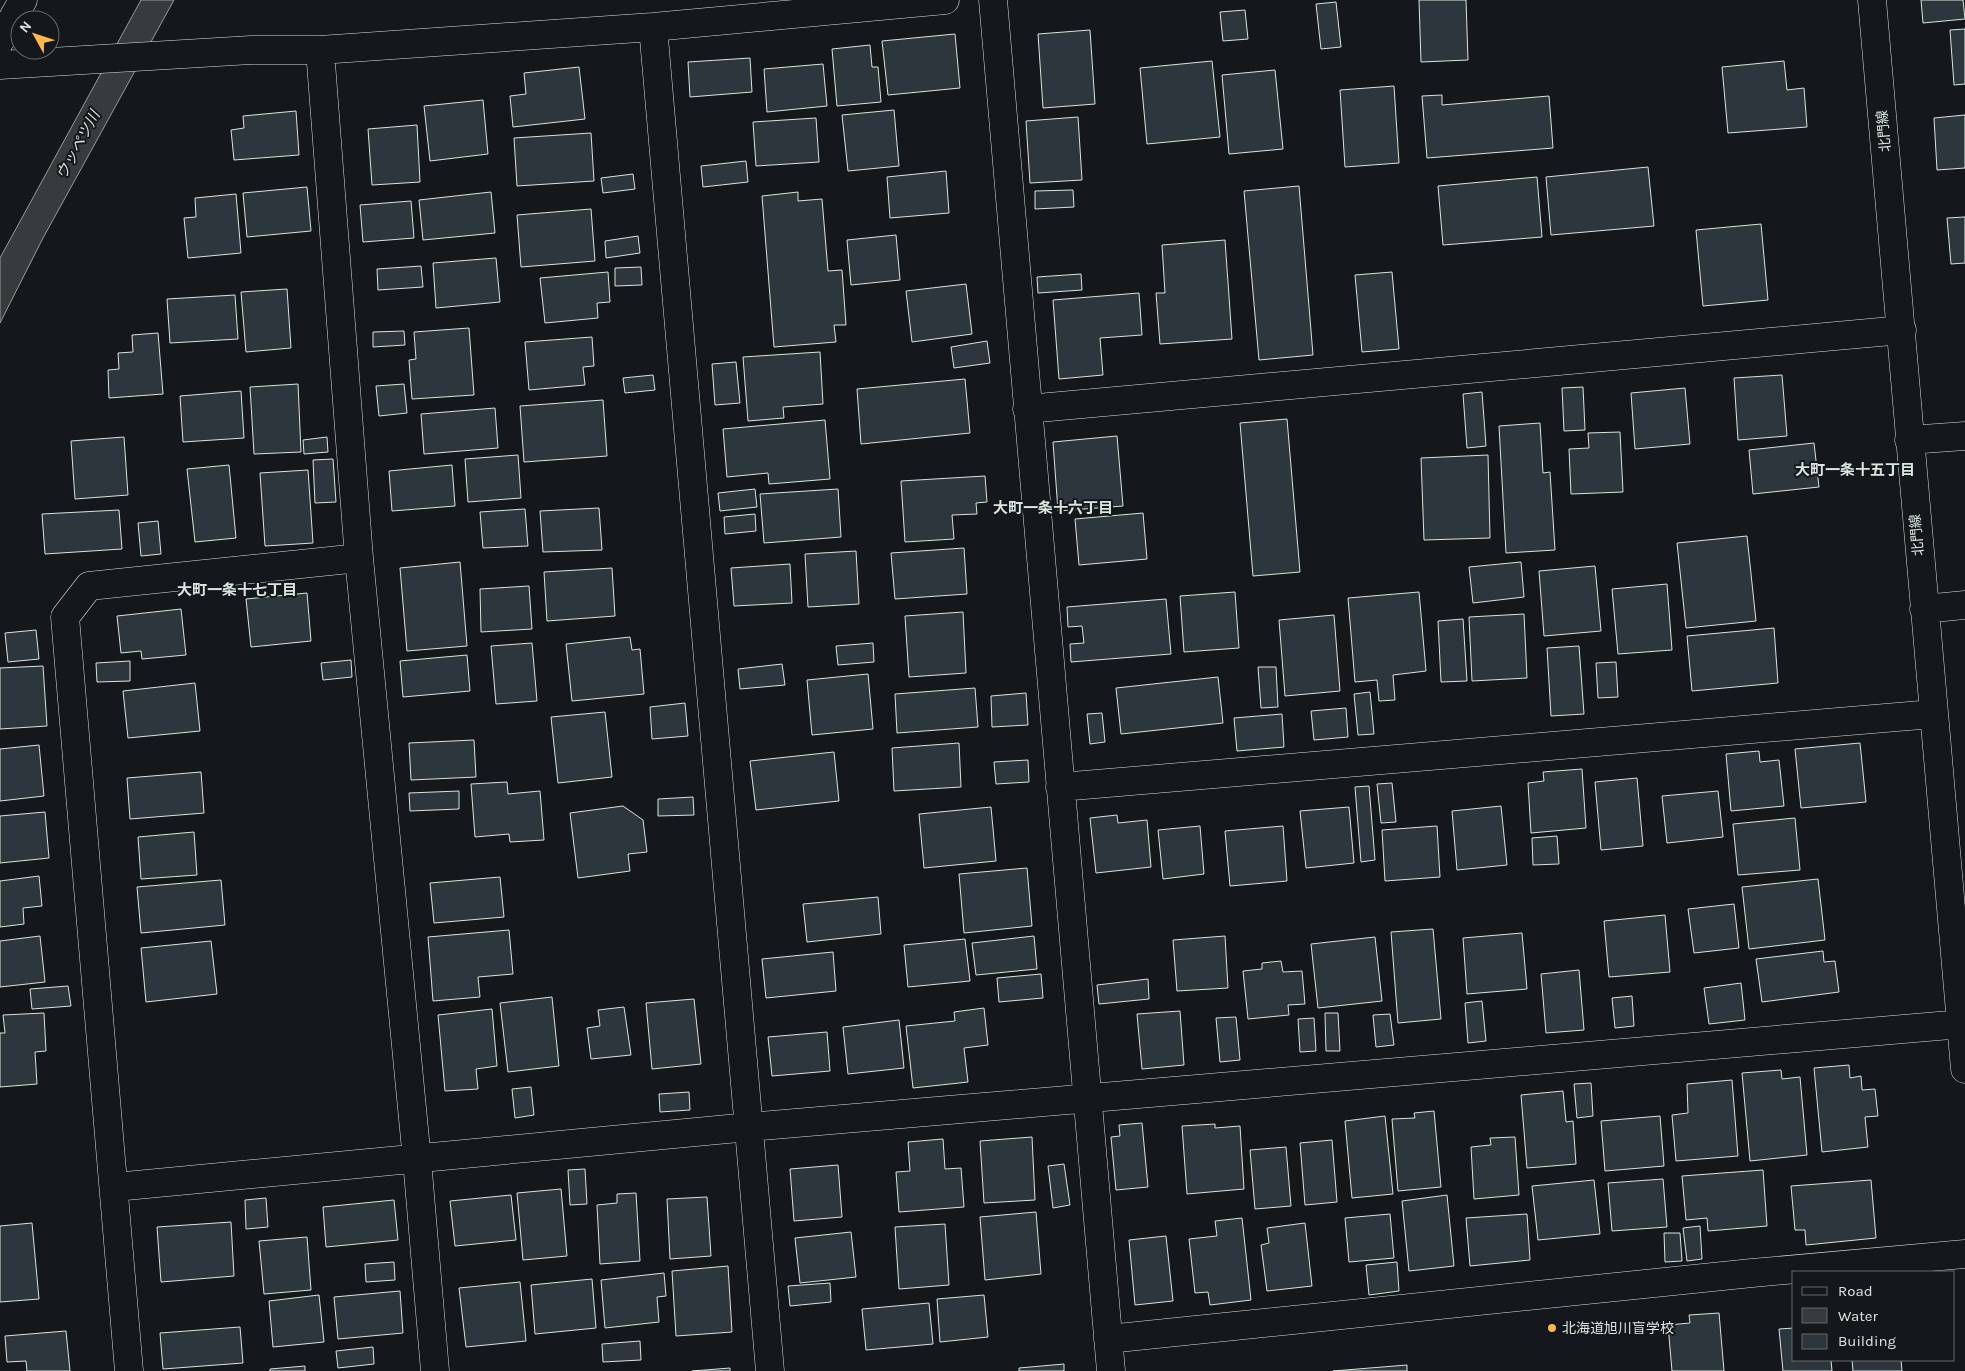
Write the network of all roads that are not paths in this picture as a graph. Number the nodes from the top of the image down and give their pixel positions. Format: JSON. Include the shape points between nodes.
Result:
{"nodes":[{"id":1,"x":23,"y":0,"type":"edge"},
{"id":2,"x":945,"y":0,"type":"edge"},
{"id":3,"x":993,"y":0,"type":"edge"},
{"id":4,"x":1872,"y":0,"type":"edge"},
{"id":5,"x":653,"y":27,"type":"junction"},
{"id":6,"x":0,"y":41,"type":"edge"},
{"id":7,"x":320,"y":50,"type":"junction"},
{"id":8,"x":0,"y":65,"type":"edge"},
{"id":9,"x":1902,"y":330,"type":"junction"},
{"id":10,"x":1027,"y":409,"type":"junction"},
{"id":11,"x":1965,"y":436,"type":"edge"},
{"id":12,"x":1910,"y":440,"type":"junction"},
{"id":13,"x":359,"y":558,"type":"junction"},
{"id":14,"x":1965,"y":605,"type":"edge"},
{"id":15,"x":1924,"y":609,"type":"junction"},
{"id":16,"x":1933,"y":714,"type":"junction"},
{"id":17,"x":1060,"y":787,"type":"junction"},
{"id":18,"x":1956,"y":878,"type":"edge"},
{"id":19,"x":1962,"y":1024,"type":"junction"},
{"id":20,"x":1965,"y":1069,"type":"edge"},
{"id":21,"x":1088,"y":1098,"type":"junction"},
{"id":22,"x":749,"y":1127,"type":"junction"},
{"id":23,"x":417,"y":1160,"type":"junction"},
{"id":24,"x":114,"y":1187,"type":"junction"},
{"id":25,"x":1965,"y":1254,"type":"edge"},
{"id":26,"x":1108,"y":1339,"type":"junction"},
{"id":27,"x":129,"y":1371,"type":"edge"},
{"id":28,"x":435,"y":1371,"type":"edge"},
{"id":29,"x":770,"y":1371,"type":"edge"},
{"id":30,"x":1111,"y":1371,"type":"edge"}],
"edges":[{"from":1,"to":6,"type":"street"},
{"from":2,"to":5,"type":"street"},
{"from":3,"to":10,"type":"street"},
{"from":4,"to":9,"type":"street","name":"北門線"},
{"from":5,"to":7,"type":"street"},
{"from":5,"to":22,"type":"street"},
{"from":7,"to":8,"type":"street","via":[[251,50]]},
{"from":7,"to":13,"type":"street"},
{"from":9,"to":10,"type":"street"},
{"from":9,"to":12,"type":"street","name":"北門線"},
{"from":10,"to":17,"type":"street"},
{"from":11,"to":12,"type":"street"},
{"from":12,"to":15,"type":"street","name":"北門線"},
{"from":13,"to":23,"type":"street"},
{"from":13,"to":24,"type":"street","via":[[89,586],[65,617]]},
{"from":14,"to":15,"type":"street"},
{"from":15,"to":16,"type":"street","name":"北門線"},
{"from":16,"to":17,"type":"street"},
{"from":16,"to":18,"type":"street","name":"北門線"},
{"from":17,"to":21,"type":"street"},
{"from":18,"to":19,"type":"street","name":"北門線"},
{"from":19,"to":20,"type":"street","name":"北門線"},
{"from":19,"to":21,"type":"street"},
{"from":21,"to":22,"type":"street"},
{"from":21,"to":26,"type":"street"},
{"from":22,"to":23,"type":"street"},
{"from":22,"to":29,"type":"street"},
{"from":23,"to":24,"type":"street"},
{"from":23,"to":28,"type":"street"},
{"from":24,"to":27,"type":"street"},
{"from":25,"to":26,"type":"street"},
{"from":26,"to":30,"type":"street"}]}
